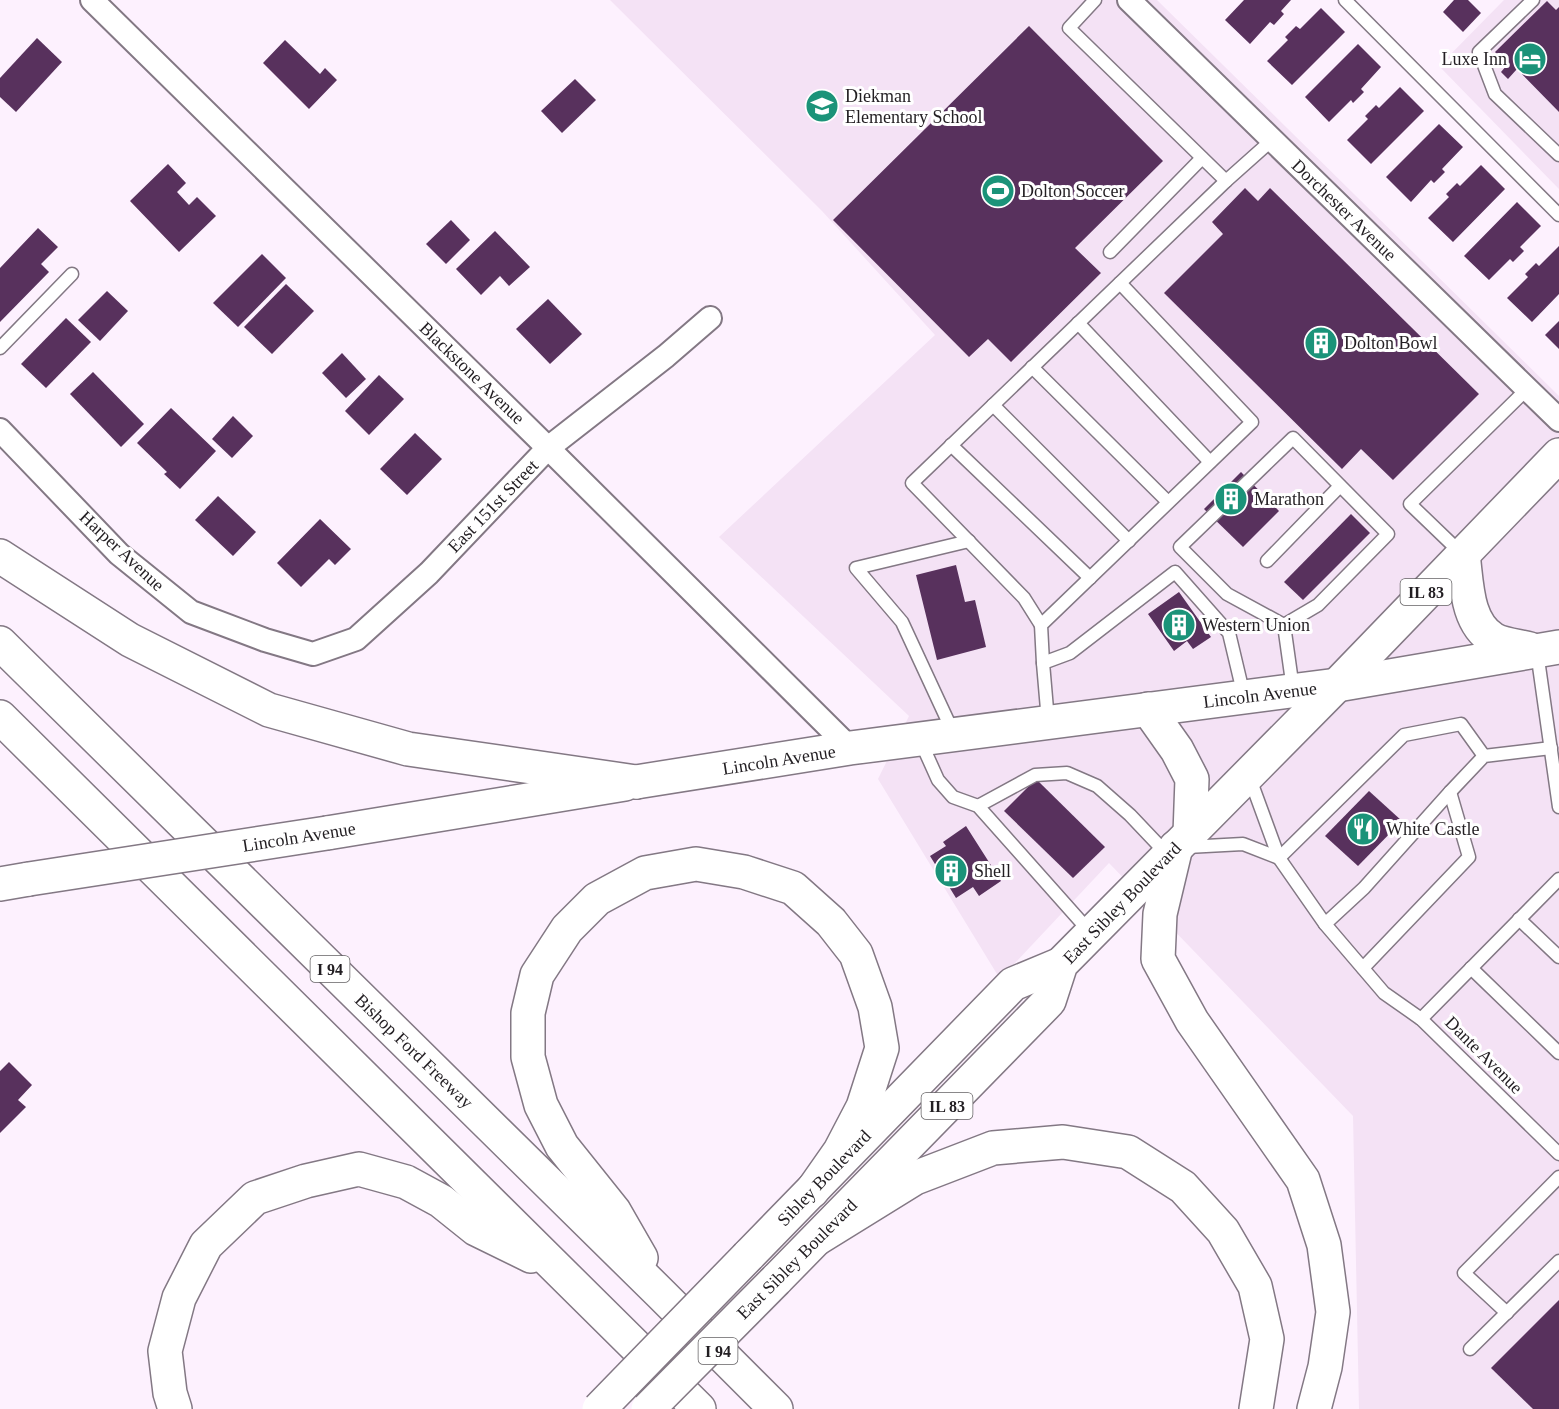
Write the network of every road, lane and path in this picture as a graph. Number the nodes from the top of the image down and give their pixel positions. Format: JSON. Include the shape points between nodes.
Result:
{"nodes":[{"id":1,"x":92,"y":0,"type":"edge"},
{"id":2,"x":1095,"y":0,"type":"edge"},
{"id":3,"x":1129,"y":0,"type":"edge"},
{"id":4,"x":1345,"y":0,"type":"edge"},
{"id":5,"x":1533,"y":0,"type":"edge"},
{"id":6,"x":1272,"y":140,"type":"junction"},
{"id":7,"x":1559,"y":155,"type":"edge"},
{"id":8,"x":1202,"y":158,"type":"junction"},
{"id":9,"x":1226,"y":181,"type":"junction"},
{"id":10,"x":1559,"y":215,"type":"edge"},
{"id":11,"x":1110,"y":252,"type":"dead end"},
{"id":12,"x":72,"y":274,"type":"dead end"},
{"id":13,"x":1120,"y":283,"type":"junction"},
{"id":14,"x":710,"y":318,"type":"dead end"},
{"id":15,"x":1078,"y":323,"type":"junction"},
{"id":16,"x":0,"y":348,"type":"edge"},
{"id":17,"x":1032,"y":367,"type":"junction"},
{"id":18,"x":1527,"y":389,"type":"junction"},
{"id":19,"x":993,"y":405,"type":"junction"},
{"id":20,"x":1559,"y":420,"type":"edge"},
{"id":21,"x":0,"y":430,"type":"edge"},
{"id":22,"x":951,"y":445,"type":"junction"},
{"id":23,"x":548,"y":448,"type":"junction"},
{"id":24,"x":1559,"y":455,"type":"edge"},
{"id":25,"x":1210,"y":462,"type":"junction"},
{"id":26,"x":1340,"y":486,"type":"junction"},
{"id":27,"x":1168,"y":502,"type":"junction"},
{"id":28,"x":1129,"y":541,"type":"junction"},
{"id":29,"x":969,"y":542,"type":"junction"},
{"id":30,"x":1463,"y":554,"type":"junction"},
{"id":31,"x":0,"y":556,"type":"edge"},
{"id":32,"x":1267,"y":561,"type":"dead end"},
{"id":33,"x":1090,"y":578,"type":"junction"},
{"id":34,"x":1041,"y":625,"type":"junction"},
{"id":35,"x":1284,"y":625,"type":"junction"},
{"id":36,"x":265,"y":640,"type":"joint"},
{"id":37,"x":0,"y":643,"type":"edge"},
{"id":38,"x":1548,"y":649,"type":"edge"},
{"id":39,"x":1043,"y":663,"type":"junction"},
{"id":40,"x":1337,"y":685,"type":"junction"},
{"id":41,"x":1293,"y":690,"type":"junction"},
{"id":42,"x":1244,"y":697,"type":"junction"},
{"id":43,"x":1148,"y":709,"type":"junction"},
{"id":44,"x":0,"y":717,"type":"edge"},
{"id":45,"x":1048,"y":722,"type":"junction"},
{"id":46,"x":954,"y":735,"type":"junction"},
{"id":47,"x":920,"y":739,"type":"junction"},
{"id":48,"x":850,"y":748,"type":"junction"},
{"id":49,"x":1551,"y":748,"type":"junction"},
{"id":50,"x":1484,"y":756,"type":"junction"},
{"id":51,"x":1248,"y":774,"type":"junction"},
{"id":52,"x":636,"y":782,"type":"junction"},
{"id":53,"x":1450,"y":792,"type":"junction"},
{"id":54,"x":978,"y":806,"type":"junction"},
{"id":55,"x":1559,"y":807,"type":"edge"},
{"id":56,"x":1178,"y":845,"type":"junction"},
{"id":57,"x":1279,"y":858,"type":"junction"},
{"id":58,"x":1559,"y":879,"type":"edge"},
{"id":59,"x":15,"y":882,"type":"edge"},
{"id":60,"x":1519,"y":919,"type":"junction"},
{"id":61,"x":1325,"y":924,"type":"junction"},
{"id":62,"x":1091,"y":933,"type":"junction"},
{"id":63,"x":1559,"y":957,"type":"edge"},
{"id":64,"x":1061,"y":964,"type":"junction"},
{"id":65,"x":1363,"y":968,"type":"junction"},
{"id":66,"x":1471,"y":969,"type":"junction"},
{"id":67,"x":1421,"y":1019,"type":"junction"},
{"id":68,"x":1559,"y":1053,"type":"edge"},
{"id":69,"x":1559,"y":1154,"type":"edge"},
{"id":70,"x":1559,"y":1177,"type":"edge"},
{"id":71,"x":812,"y":1191,"type":"junction"},
{"id":72,"x":818,"y":1238,"type":"junction"},
{"id":73,"x":1559,"y":1261,"type":"edge"},
{"id":74,"x":557,"y":1269,"type":"junction"},
{"id":75,"x":661,"y":1293,"type":"junction"},
{"id":76,"x":1507,"y":1313,"type":"junction"},
{"id":77,"x":1470,"y":1349,"type":"dead end"},
{"id":78,"x":694,"y":1405,"type":"edge"},
{"id":79,"x":175,"y":1409,"type":"edge"},
{"id":80,"x":599,"y":1409,"type":"edge"},
{"id":81,"x":648,"y":1409,"type":"edge"},
{"id":82,"x":776,"y":1409,"type":"edge"},
{"id":83,"x":1256,"y":1409,"type":"edge"},
{"id":84,"x":1314,"y":1409,"type":"edge"}],
"edges":[{"from":1,"to":23,"type":"street","name":"Blackstone Avenue"},
{"from":2,"to":8,"type":"lane","via":[[1069,28]]},
{"from":3,"to":6,"type":"street","name":"Dorchester Avenue"},
{"from":4,"to":10,"type":"lane"},
{"from":5,"to":7,"type":"lane","via":[[1479,52],[1495,94]]},
{"from":6,"to":9,"type":"lane"},
{"from":6,"to":18,"type":"street","name":"Dorchester Avenue"},
{"from":8,"to":9,"type":"lane"},
{"from":8,"to":11,"type":"lane"},
{"from":9,"to":13,"type":"lane"},
{"from":12,"to":16,"type":"lane"},
{"from":13,"to":15,"type":"lane"},
{"from":13,"to":25,"type":"lane","via":[[1252,422]]},
{"from":14,"to":23,"type":"street","name":"East 151st Street"},
{"from":15,"to":17,"type":"lane"},
{"from":15,"to":25,"type":"lane"},
{"from":17,"to":19,"type":"lane"},
{"from":17,"to":27,"type":"lane"},
{"from":18,"to":20,"type":"street","name":"Dorchester Avenue"},
{"from":18,"to":30,"type":"lane","via":[[1410,504]]},
{"from":19,"to":22,"type":"lane"},
{"from":19,"to":28,"type":"lane"},
{"from":21,"to":36,"type":"street","name":"Harper Avenue","via":[[119,554],[190,612]]},
{"from":22,"to":29,"type":"lane","via":[[912,483]]},
{"from":22,"to":33,"type":"lane"},
{"from":23,"to":36,"type":"street","name":"East 151st Street","via":[[429,573],[356,639],[313,654]]},
{"from":23,"to":48,"type":"street","name":"Blackstone Avenue"},
{"from":24,"to":30,"type":"main road","name":"East Sibley Boulevard","number":"IL 83"},
{"from":25,"to":27,"type":"lane"},
{"from":26,"to":32,"type":"lane"},
{"from":26,"to":35,"type":"lane","via":[[1388,534],[1318,605]]},
{"from":26,"to":35,"type":"lane","via":[[1293,438],[1180,547],[1227,594]]},
{"from":27,"to":28,"type":"lane"},
{"from":28,"to":33,"type":"lane"},
{"from":29,"to":34,"type":"lane","via":[[1024,598]]},
{"from":29,"to":46,"type":"lane","via":[[856,568],[902,622]]},
{"from":30,"to":38,"type":"main road","via":[[1472,615],[1478,627],[1495,641]]},
{"from":30,"to":40,"type":"main road","name":"East Sibley Boulevard","number":"IL 83"},
{"from":31,"to":52,"type":"main road","via":[[130,640],[269,710],[408,749]]},
{"from":33,"to":34,"type":"lane"},
{"from":34,"to":39,"type":"lane"},
{"from":35,"to":41,"type":"lane"},
{"from":37,"to":75,"type":"main road","name":"Bishop Ford Freeway","number":"I 94"},
{"from":38,"to":40,"type":"main road","name":"Lincoln Avenue"},
{"from":38,"to":49,"type":"lane"},
{"from":39,"to":42,"type":"lane","via":[[1070,653],[1175,572],[1229,633]]},
{"from":39,"to":45,"type":"lane"},
{"from":40,"to":41,"type":"main road","name":"Lincoln Avenue"},
{"from":40,"to":51,"type":"main road","name":"East Sibley Boulevard","number":"IL 83"},
{"from":41,"to":42,"type":"main road","name":"Lincoln Avenue"},
{"from":42,"to":43,"type":"main road","name":"Lincoln Avenue"},
{"from":43,"to":45,"type":"main road","name":"Lincoln Avenue"},
{"from":43,"to":56,"type":"main road","via":[[1192,779]]},
{"from":44,"to":74,"type":"main road"},
{"from":45,"to":46,"type":"main road","name":"Lincoln Avenue"},
{"from":46,"to":47,"type":"main road","name":"Lincoln Avenue"},
{"from":47,"to":48,"type":"main road","name":"Lincoln Avenue"},
{"from":47,"to":54,"type":"lane","via":[[938,780],[953,797]]},
{"from":48,"to":52,"type":"main road","name":"Lincoln Avenue"},
{"from":49,"to":50,"type":"lane"},
{"from":49,"to":55,"type":"lane"},
{"from":50,"to":53,"type":"lane"},
{"from":50,"to":57,"type":"lane","via":[[1461,724],[1404,735]]},
{"from":51,"to":56,"type":"main road","name":"East Sibley Boulevard","number":"IL 83"},
{"from":51,"to":57,"type":"lane"},
{"from":52,"to":59,"type":"main road","name":"Lincoln Avenue","bridge":true},
{"from":53,"to":61,"type":"lane","via":[[1364,888]]},
{"from":53,"to":65,"type":"lane","via":[[1469,857]]},
{"from":54,"to":56,"type":"lane","via":[[1035,776],[1068,773],[1097,786],[1130,815]]},
{"from":54,"to":62,"type":"lane"},
{"from":56,"to":57,"type":"lane","via":[[1243,844]]},
{"from":56,"to":62,"type":"main road","name":"East Sibley Boulevard","number":"IL 83"},
{"from":56,"to":84,"type":"main road","via":[[1160,914],[1158,959],[1192,1021],[1303,1180],[1324,1245],[1333,1312]]},
{"from":57,"to":61,"type":"lane"},
{"from":58,"to":60,"type":"lane","name":"Dante Avenue"},
{"from":60,"to":63,"type":"lane"},
{"from":60,"to":66,"type":"lane","name":"Dante Avenue"},
{"from":61,"to":65,"type":"lane"},
{"from":62,"to":64,"type":"main road","name":"East Sibley Boulevard","number":"IL 83"},
{"from":64,"to":71,"type":"main road","name":"Sibley Boulevard","via":[[1013,984]]},
{"from":64,"to":72,"type":"main road","name":"East Sibley Boulevard","number":"IL 83","via":[[1048,1001]]},
{"from":65,"to":67,"type":"lane","via":[[1384,993]]},
{"from":66,"to":67,"type":"lane","name":"Dante Avenue"},
{"from":66,"to":68,"type":"lane"},
{"from":67,"to":69,"type":"lane","name":"Dante Avenue"},
{"from":70,"to":76,"type":"lane","via":[[1464,1273]]},
{"from":71,"to":75,"type":"main road","via":[[840,1151],[863,1107],[882,1048],[875,1006],[856,954],[831,922],[793,888],[744,872],[696,864],[645,873],[597,899],[567,929],[537,975],[528,1013],[528,1057],[541,1106],[562,1146],[614,1211]]},
{"from":71,"to":80,"type":"main road","name":"Sibley Boulevard","bridge":true},
{"from":72,"to":81,"type":"main road","name":"East Sibley Boulevard","number":"IL 83","bridge":true},
{"from":72,"to":83,"type":"main road","via":[[915,1178],[993,1148],[1063,1142],[1128,1152],[1183,1187],[1223,1232],[1255,1286],[1267,1339]]},
{"from":73,"to":76,"type":"lane"},
{"from":74,"to":78,"type":"main road"},
{"from":74,"to":79,"type":"main road","via":[[476,1229],[441,1201],[406,1182],[359,1169],[255,1198],[206,1245],[179,1298],[165,1351]]},
{"from":75,"to":82,"type":"main road","name":"Bishop Ford Freeway","number":"I 94"},
{"from":76,"to":77,"type":"lane"}]}
